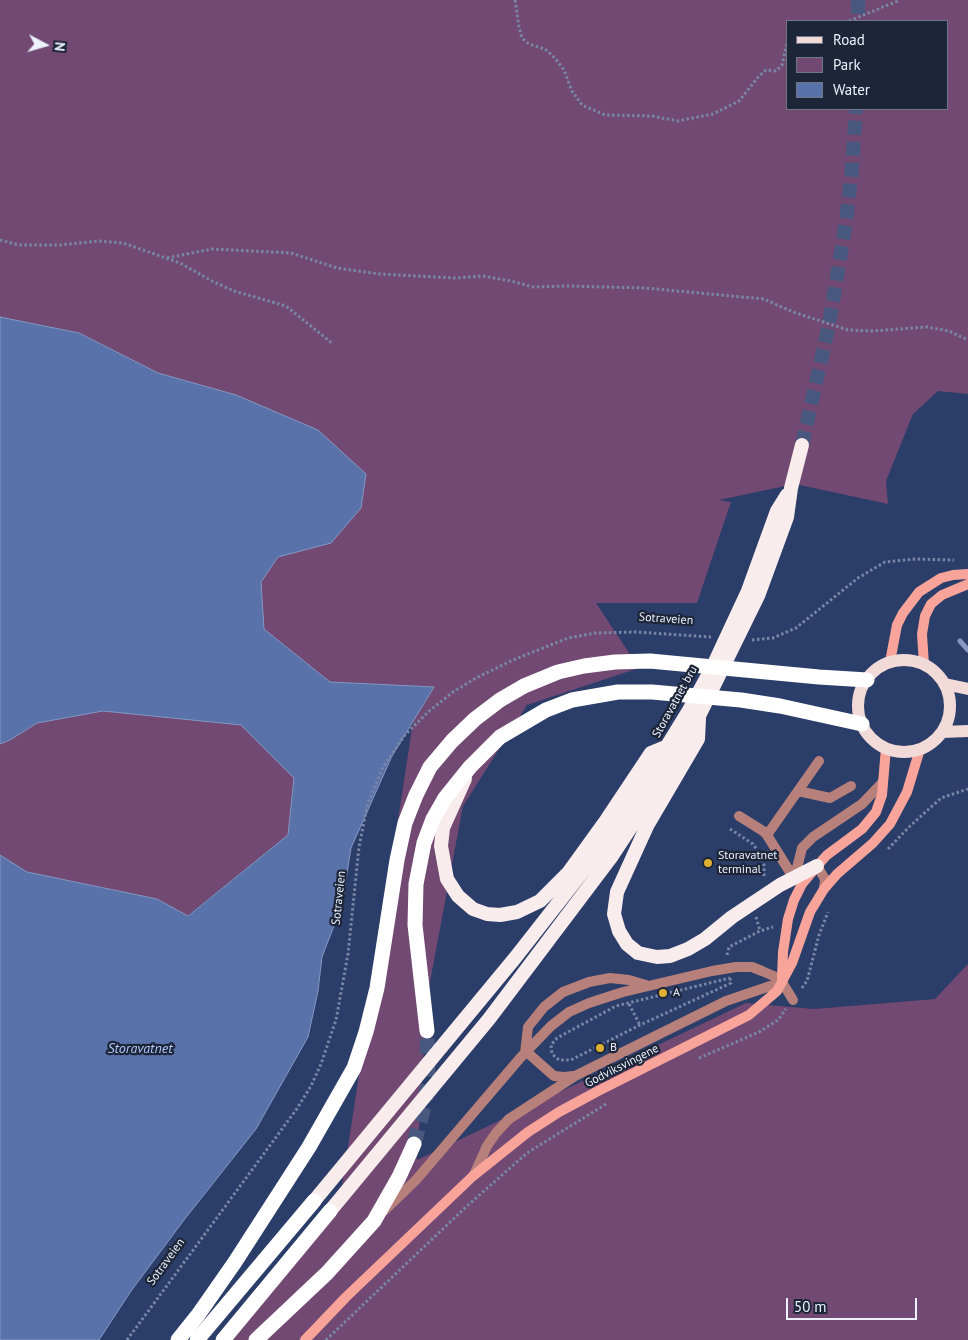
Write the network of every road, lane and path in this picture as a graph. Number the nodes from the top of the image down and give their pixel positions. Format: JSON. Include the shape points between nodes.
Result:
{"nodes":[{"id":1,"x":515,"y":0,"type":"edge"},
{"id":2,"x":900,"y":0,"type":"edge"},
{"id":3,"x":851,"y":20,"type":"edge"},
{"id":4,"x":786,"y":47,"type":"edge"},
{"id":5,"x":0,"y":240,"type":"edge"},
{"id":6,"x":167,"y":258,"type":"junction"},
{"id":7,"x":968,"y":340,"type":"edge"},
{"id":8,"x":334,"y":344,"type":"dead end"},
{"id":9,"x":802,"y":445,"type":"tunnel mouth"},
{"id":10,"x":959,"y":560,"type":"dead end"},
{"id":11,"x":968,"y":574,"type":"edge"},
{"id":12,"x":968,"y":584,"type":"edge"},
{"id":13,"x":754,"y":593,"type":"junction"},
{"id":14,"x":706,"y":637,"type":"dead end"},
{"id":15,"x":757,"y":641,"type":"dead end"},
{"id":16,"x":890,"y":662,"type":"junction"},
{"id":17,"x":924,"y":665,"type":"junction"},
{"id":18,"x":867,"y":680,"type":"junction"},
{"id":19,"x":945,"y":684,"type":"junction"},
{"id":20,"x":968,"y":689,"type":"edge"},
{"id":21,"x":699,"y":716,"type":"junction"},
{"id":22,"x":862,"y":724,"type":"junction"},
{"id":23,"x":968,"y":731,"type":"edge"},
{"id":24,"x":942,"y":732,"type":"junction"},
{"id":25,"x":886,"y":748,"type":"junction"},
{"id":26,"x":920,"y":749,"type":"junction"},
{"id":27,"x":819,"y":761,"type":"dead end"},
{"id":28,"x":470,"y":767,"type":"junction"},
{"id":29,"x":883,"y":782,"type":"junction"},
{"id":30,"x":851,"y":786,"type":"dead end"},
{"id":31,"x":968,"y":789,"type":"edge"},
{"id":32,"x":798,"y":791,"type":"junction"},
{"id":33,"x":738,"y":816,"type":"dead end"},
{"id":34,"x":613,"y":821,"type":"junction"},
{"id":35,"x":730,"y":830,"type":"dead end"},
{"id":36,"x":767,"y":835,"type":"junction"},
{"id":37,"x":881,"y":855,"type":"dead end"},
{"id":38,"x":817,"y":866,"type":"junction"},
{"id":39,"x":794,"y":876,"type":"junction"},
{"id":40,"x":758,"y":882,"type":"dead end"},
{"id":41,"x":824,"y":889,"type":"junction"},
{"id":42,"x":752,"y":904,"type":"junction"},
{"id":43,"x":828,"y":910,"type":"dead end"},
{"id":44,"x":773,"y":927,"type":"dead end"},
{"id":45,"x":760,"y":931,"type":"junction"},
{"id":46,"x":726,"y":953,"type":"dead end"},
{"id":47,"x":782,"y":982,"type":"junction"},
{"id":48,"x":648,"y":986,"type":"junction"},
{"id":49,"x":793,"y":1000,"type":"junction"},
{"id":50,"x":629,"y":1004,"type":"junction"},
{"id":51,"x":640,"y":1025,"type":"junction"},
{"id":52,"x":428,"y":1031,"type":"tunnel mouth"},
{"id":53,"x":525,"y":1053,"type":"junction"},
{"id":54,"x":694,"y":1060,"type":"dead end"},
{"id":55,"x":575,"y":1076,"type":"junction"},
{"id":56,"x":610,"y":1102,"type":"dead end"},
{"id":57,"x":414,"y":1144,"type":"tunnel mouth"},
{"id":58,"x":473,"y":1176,"type":"junction"},
{"id":59,"x":314,"y":1200,"type":"joint"},
{"id":60,"x":330,"y":1211,"type":"joint"},
{"id":61,"x":374,"y":1221,"type":"junction"},
{"id":62,"x":127,"y":1340,"type":"edge"},
{"id":63,"x":178,"y":1340,"type":"edge"},
{"id":64,"x":197,"y":1340,"type":"edge"},
{"id":65,"x":223,"y":1340,"type":"edge"},
{"id":66,"x":256,"y":1340,"type":"edge"},
{"id":67,"x":305,"y":1340,"type":"edge"},
{"id":68,"x":326,"y":1340,"type":"edge"}],
"edges":[{"from":1,"to":4,"type":"path","via":[[522,38],[545,49],[555,58],[582,104],[605,115],[652,116],[678,121],[713,114],[739,101],[766,70],[776,71],[782,65]]},
{"from":2,"to":3,"type":"path"},
{"from":5,"to":6,"type":"path","via":[[19,245],[123,243]]},
{"from":6,"to":7,"type":"path","via":[[212,249],[291,253],[337,268],[379,274],[456,278],[483,276],[533,287],[645,288],[764,299],[848,330],[927,327],[949,331]]},
{"from":6,"to":8,"type":"path","via":[[234,291],[286,306]]},
{"from":9,"to":13,"type":"highway","via":[[787,517]]},
{"from":10,"to":15,"type":"path","via":[[885,562],[858,578],[796,628]]},
{"from":11,"to":16,"type":"main road","via":[[941,578],[919,592],[897,625]]},
{"from":12,"to":17,"type":"main road","via":[[942,595],[931,604],[922,634]]},
{"from":13,"to":21,"type":"highway"},
{"from":13,"to":34,"type":"highway","name":"Storavatnet bru","via":[[668,746]]},
{"from":14,"to":62,"type":"path","name":"Sotraveien","via":[[636,632],[595,633],[568,638],[476,678],[434,707],[405,736],[383,767],[367,806],[338,1011],[311,1086]]},
{"from":16,"to":17,"type":"main road","via":[[907,660]]},
{"from":16,"to":18,"type":"main road"},
{"from":17,"to":19,"type":"main road"},
{"from":18,"to":22,"type":"main road","via":[[859,701]]},
{"from":18,"to":63,"type":"highway","via":[[650,661],[584,666],[558,672],[524,686],[475,719],[452,741],[430,767],[405,823],[377,988],[354,1068],[309,1147],[235,1262]]},
{"from":19,"to":20,"type":"main road"},
{"from":19,"to":24,"type":"main road","via":[[950,713]]},
{"from":21,"to":42,"type":"highway","via":[[698,739],[629,864],[617,892],[614,914],[619,931],[638,953],[670,956],[705,939]]},
{"from":21,"to":60,"type":"highway","via":[[631,828],[578,904],[489,1019]]},
{"from":22,"to":25,"type":"main road","via":[[872,738]]},
{"from":22,"to":28,"type":"highway","via":[[741,700],[662,692],[618,692],[572,700],[546,710],[500,737]]},
{"from":23,"to":24,"type":"main road"},
{"from":24,"to":26,"type":"main road"},
{"from":25,"to":26,"type":"main road","via":[[903,752]]},
{"from":25,"to":29,"type":"main road"},
{"from":26,"to":41,"type":"main road","name":"Godviksvingene","via":[[907,792],[890,824]]},
{"from":27,"to":32,"type":"street"},
{"from":28,"to":34,"type":"highway","via":[[443,828],[441,846],[447,879],[458,896],[473,909],[500,915],[517,912],[540,901]]},
{"from":28,"to":52,"type":"highway","via":[[433,819],[424,842],[416,884],[416,925]]},
{"from":29,"to":38,"type":"main road","via":[[876,812],[862,829]]},
{"from":29,"to":39,"type":"street","via":[[862,804],[802,848]]},
{"from":30,"to":32,"type":"street","via":[[830,798]]},
{"from":31,"to":37,"type":"path","via":[[941,798]]},
{"from":32,"to":36,"type":"street"},
{"from":33,"to":36,"type":"street"},
{"from":34,"to":59,"type":"highway","via":[[569,890],[516,958]]},
{"from":35,"to":40,"type":"path","via":[[753,844],[761,855],[764,877]]},
{"from":36,"to":39,"type":"street"},
{"from":38,"to":39,"type":"highway"},
{"from":38,"to":41,"type":"street","via":[[825,879]]},
{"from":38,"to":47,"type":"main road","via":[[802,884],[788,919]]},
{"from":39,"to":42,"type":"highway"},
{"from":41,"to":47,"type":"main road","name":"Godviksvingene","via":[[810,912]]},
{"from":42,"to":45,"type":"path"},
{"from":43,"to":49,"type":"path","via":[[807,981]]},
{"from":44,"to":45,"type":"path"},
{"from":45,"to":46,"type":"path","via":[[729,948]]},
{"from":47,"to":48,"type":"street","via":[[762,971],[736,967]]},
{"from":47,"to":49,"type":"street"},
{"from":47,"to":55,"type":"street","name":"Godviksvingene","via":[[726,1001]]},
{"from":47,"to":58,"type":"main road","name":"Godviksvingene","via":[[777,992],[749,1015],[559,1112]]},
{"from":48,"to":53,"type":"street","via":[[569,1012]]},
{"from":48,"to":53,"type":"street","via":[[610,978],[563,992],[544,1007],[528,1027]]},
{"from":49,"to":54,"type":"path","via":[[778,1020],[759,1032]]},
{"from":50,"to":51,"type":"path"},
{"from":50,"to":51,"type":"path","via":[[616,1006],[557,1038],[551,1045],[552,1054],[559,1060],[571,1060]]},
{"from":50,"to":51,"type":"path","via":[[730,978],[731,983]]},
{"from":53,"to":55,"type":"street","name":"Godviksvingene","via":[[554,1076]]},
{"from":53,"to":61,"type":"street","via":[[416,1180]]},
{"from":55,"to":58,"type":"street","name":"Godviksvingene","via":[[509,1119],[487,1146]]},
{"from":56,"to":68,"type":"path","via":[[528,1153],[467,1206]]},
{"from":57,"to":61,"type":"highway"},
{"from":58,"to":67,"type":"main road","name":"Godviksvingene"},
{"from":59,"to":64,"type":"highway"},
{"from":60,"to":65,"type":"highway"},
{"from":61,"to":66,"type":"highway","via":[[327,1273]]}]}
